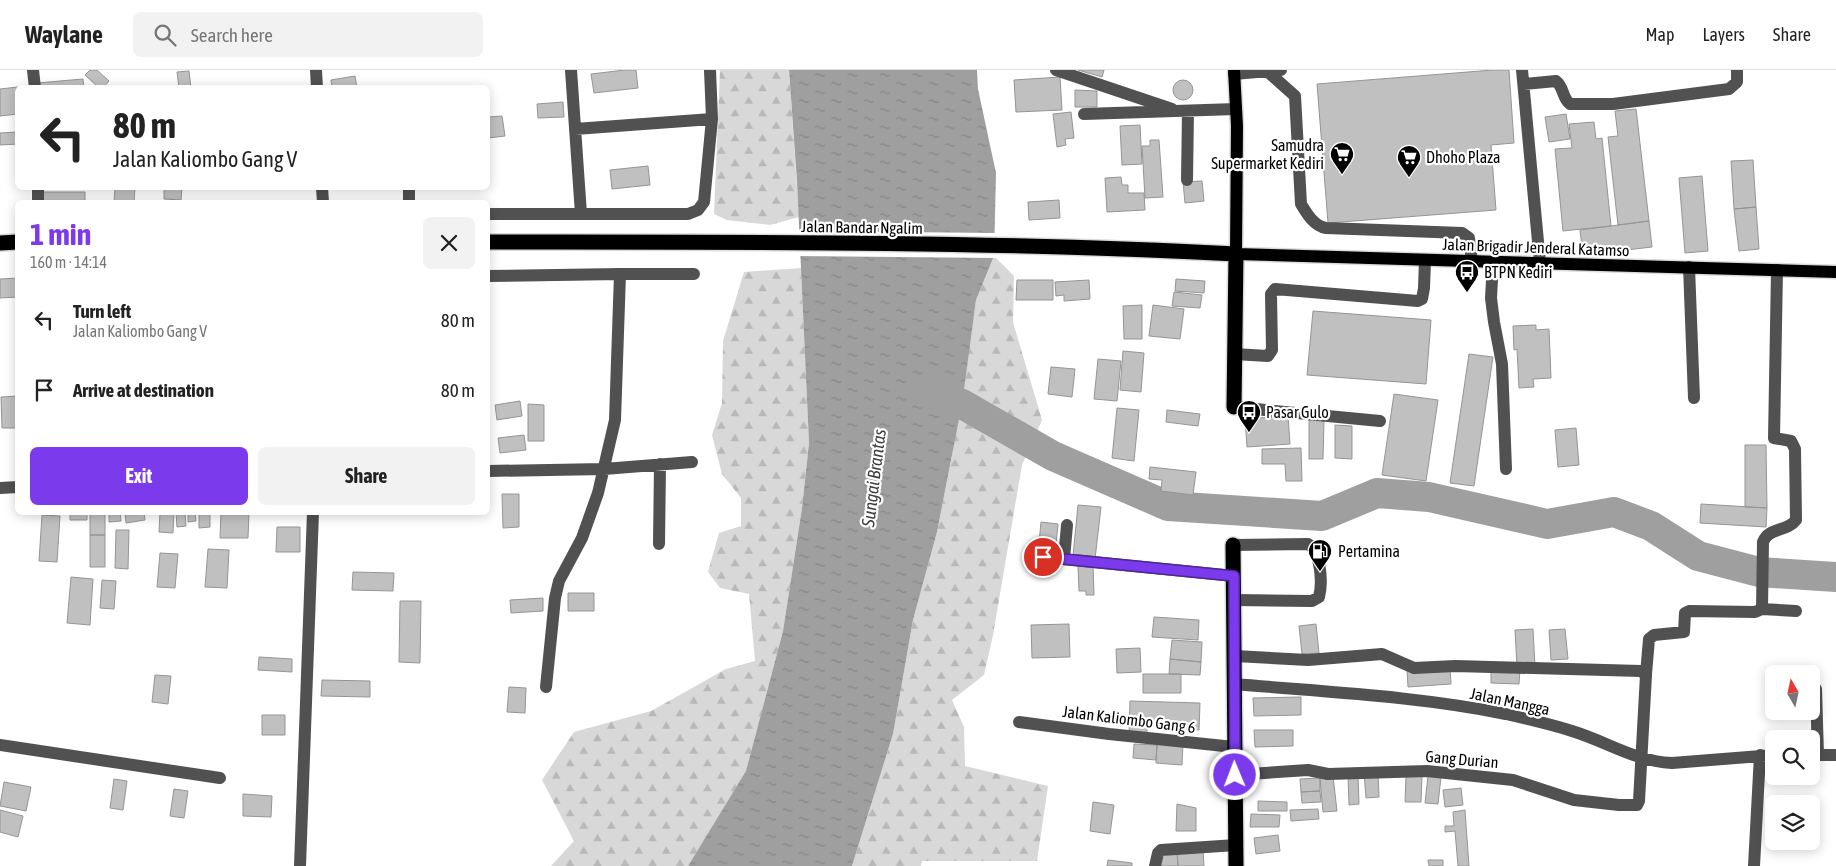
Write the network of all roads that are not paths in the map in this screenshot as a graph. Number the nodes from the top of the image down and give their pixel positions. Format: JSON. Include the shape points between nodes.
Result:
{"nodes":[{"id":1,"x":33,"y":70,"type":"edge"},
{"id":2,"x":316,"y":70,"type":"edge"},
{"id":3,"x":571,"y":70,"type":"edge"},
{"id":4,"x":710,"y":70,"type":"edge"},
{"id":5,"x":1056,"y":70,"type":"edge"},
{"id":6,"x":1281,"y":70,"type":"edge"},
{"id":7,"x":1522,"y":70,"type":"edge"},
{"id":8,"x":1737,"y":70,"type":"edge"},
{"id":9,"x":1267,"y":71,"type":"junction"},
{"id":10,"x":1234,"y":72,"type":"edge"},
{"id":11,"x":1524,"y":84,"type":"junction"},
{"id":12,"x":35,"y":85,"type":"edge"},
{"id":13,"x":317,"y":85,"type":"edge"},
{"id":14,"x":1236,"y":109,"type":"junction"},
{"id":15,"x":1182,"y":111,"type":"junction"},
{"id":16,"x":1084,"y":114,"type":"dead end"},
{"id":17,"x":712,"y":120,"type":"junction"},
{"id":18,"x":575,"y":129,"type":"junction"},
{"id":19,"x":1187,"y":180,"type":"dead end"},
{"id":20,"x":490,"y":214,"type":"edge"},
{"id":21,"x":581,"y":214,"type":"junction"},
{"id":22,"x":0,"y":242,"type":"edge"},
{"id":23,"x":15,"y":242,"type":"edge"},
{"id":24,"x":490,"y":242,"type":"edge"},
{"id":25,"x":1236,"y":254,"type":"junction"},
{"id":26,"x":1425,"y":260,"type":"junction"},
{"id":27,"x":1472,"y":261,"type":"junction"},
{"id":28,"x":1493,"y":262,"type":"junction"},
{"id":29,"x":1540,"y":263,"type":"junction"},
{"id":30,"x":1689,"y":267,"type":"junction"},
{"id":31,"x":1777,"y":270,"type":"junction"},
{"id":32,"x":1836,"y":272,"type":"edge"},
{"id":33,"x":620,"y":274,"type":"junction"},
{"id":34,"x":694,"y":274,"type":"dead end"},
{"id":35,"x":490,"y":276,"type":"edge"},
{"id":36,"x":1234,"y":354,"type":"junction"},
{"id":37,"x":1694,"y":398,"type":"dead end"},
{"id":38,"x":1234,"y":407,"type":"joint"},
{"id":39,"x":1380,"y":421,"type":"dead end"},
{"id":40,"x":692,"y":462,"type":"dead end"},
{"id":41,"x":660,"y":464,"type":"junction"},
{"id":42,"x":604,"y":469,"type":"junction"},
{"id":43,"x":1506,"y":469,"type":"dead end"},
{"id":44,"x":490,"y":471,"type":"edge"},
{"id":45,"x":15,"y":487,"type":"edge"},
{"id":46,"x":0,"y":488,"type":"edge"},
{"id":47,"x":313,"y":515,"type":"edge"},
{"id":48,"x":1067,"y":525,"type":"dead end"},
{"id":49,"x":659,"y":544,"type":"dead end"},
{"id":50,"x":1234,"y":545,"type":"joint"},
{"id":51,"x":1043,"y":557,"type":"dead end"},
{"id":52,"x":1064,"y":559,"type":"junction"},
{"id":53,"x":1234,"y":576,"type":"junction"},
{"id":54,"x":1234,"y":600,"type":"junction"},
{"id":55,"x":1762,"y":609,"type":"junction"},
{"id":56,"x":1796,"y":611,"type":"dead end"},
{"id":57,"x":1235,"y":656,"type":"junction"},
{"id":58,"x":1646,"y":674,"type":"junction"},
{"id":59,"x":1234,"y":684,"type":"junction"},
{"id":60,"x":546,"y":687,"type":"dead end"},
{"id":61,"x":1019,"y":722,"type":"dead end"},
{"id":62,"x":0,"y":745,"type":"edge"},
{"id":63,"x":1234,"y":747,"type":"junction"},
{"id":64,"x":1760,"y":755,"type":"junction"},
{"id":65,"x":1765,"y":755,"type":"edge"},
{"id":66,"x":1820,"y":755,"type":"edge"},
{"id":67,"x":1836,"y":755,"type":"edge"},
{"id":68,"x":1642,"y":759,"type":"junction"},
{"id":69,"x":1235,"y":775,"type":"junction"},
{"id":70,"x":220,"y":778,"type":"dead end"},
{"id":71,"x":1236,"y":845,"type":"junction"},
{"id":72,"x":300,"y":866,"type":"edge"},
{"id":73,"x":1155,"y":866,"type":"edge"},
{"id":74,"x":1236,"y":866,"type":"edge"},
{"id":75,"x":1754,"y":866,"type":"edge"}],
"edges":[{"from":1,"to":12,"type":"street"},
{"from":2,"to":13,"type":"street"},
{"from":3,"to":18,"type":"street"},
{"from":4,"to":17,"type":"street"},
{"from":5,"to":15,"type":"street"},
{"from":6,"to":9,"type":"street"},
{"from":7,"to":11,"type":"street"},
{"from":8,"to":11,"type":"street","via":[[1737,82],[1729,88],[1613,104],[1570,104],[1556,80]]},
{"from":9,"to":10,"type":"street"},
{"from":9,"to":27,"type":"street","via":[[1294,96],[1301,204],[1316,224],[1326,228],[1462,233],[1469,238]]},
{"from":10,"to":14,"type":"main road"},
{"from":11,"to":29,"type":"street"},
{"from":14,"to":15,"type":"street"},
{"from":14,"to":25,"type":"main road"},
{"from":15,"to":16,"type":"street"},
{"from":15,"to":19,"type":"street"},
{"from":17,"to":18,"type":"street"},
{"from":17,"to":21,"type":"street","via":[[704,202],[698,210],[688,214]]},
{"from":18,"to":21,"type":"street"},
{"from":20,"to":21,"type":"street"},
{"from":22,"to":23,"type":"highway"},
{"from":24,"to":25,"type":"highway","name":"Jalan Bandar Ngalim","via":[[1060,247]]},
{"from":25,"to":26,"type":"main road","name":"Jalan Brigadir Jenderal Katamso"},
{"from":25,"to":36,"type":"highway"},
{"from":26,"to":27,"type":"main road","name":"Jalan Brigadir Jenderal Katamso"},
{"from":26,"to":36,"type":"street","via":[[1424,288],[1422,299],[1418,301],[1275,289],[1271,294],[1270,354]]},
{"from":27,"to":28,"type":"main road","name":"Jalan Brigadir Jenderal Katamso"},
{"from":28,"to":29,"type":"main road","name":"Jalan Brigadir Jenderal Katamso"},
{"from":28,"to":43,"type":"street","via":[[1491,298],[1502,364]]},
{"from":29,"to":30,"type":"main road","name":"Jalan Brigadir Jenderal Katamso"},
{"from":30,"to":31,"type":"main road","name":"Jalan Brigadir Jenderal Katamso"},
{"from":30,"to":37,"type":"street"},
{"from":31,"to":32,"type":"main road","name":"Jalan Brigadir Jenderal Katamso"},
{"from":31,"to":55,"type":"street","via":[[1774,438],[1791,441],[1795,446],[1796,520],[1769,533],[1763,542]]},
{"from":33,"to":34,"type":"street"},
{"from":33,"to":35,"type":"street"},
{"from":33,"to":42,"type":"street","via":[[615,420]]},
{"from":36,"to":38,"type":"highway"},
{"from":38,"to":39,"type":"street"},
{"from":40,"to":41,"type":"street"},
{"from":41,"to":42,"type":"street"},
{"from":41,"to":49,"type":"street"},
{"from":42,"to":44,"type":"street"},
{"from":42,"to":60,"type":"street","via":[[582,538],[557,590]]},
{"from":45,"to":46,"type":"street"},
{"from":47,"to":72,"type":"street"},
{"from":48,"to":52,"type":"street"},
{"from":50,"to":53,"type":"highway"},
{"from":50,"to":54,"type":"street","via":[[1308,544],[1316,549],[1320,562],[1321,589],[1319,597],[1312,601]]},
{"from":51,"to":52,"type":"street"},
{"from":52,"to":53,"type":"street"},
{"from":53,"to":54,"type":"highway"},
{"from":54,"to":57,"type":"highway"},
{"from":55,"to":56,"type":"street"},
{"from":55,"to":58,"type":"street","via":[[1755,612],[1685,613],[1684,632],[1654,635],[1649,639]]},
{"from":57,"to":58,"type":"street","via":[[1308,660],[1382,654],[1414,668],[1455,666],[1641,671]]},
{"from":57,"to":59,"type":"highway"},
{"from":58,"to":68,"type":"street"},
{"from":59,"to":63,"type":"highway"},
{"from":59,"to":68,"type":"street","name":"Jalan Mangga","via":[[1421,700],[1506,714],[1572,731]]},
{"from":61,"to":63,"type":"street","name":"Jalan Kaliombo Gang 6"},
{"from":62,"to":70,"type":"street"},
{"from":63,"to":69,"type":"highway"},
{"from":64,"to":65,"type":"street","name":"Jalan Mangga"},
{"from":64,"to":68,"type":"street","name":"Jalan Mangga","via":[[1672,763]]},
{"from":64,"to":75,"type":"street"},
{"from":66,"to":67,"type":"street"},
{"from":68,"to":69,"type":"street","name":"Gang Durian","via":[[1639,800],[1632,805],[1574,800],[1513,780],[1427,770],[1328,774],[1308,770]]},
{"from":69,"to":71,"type":"highway"},
{"from":71,"to":73,"type":"street","via":[[1161,850]]},
{"from":71,"to":74,"type":"highway"}]}
